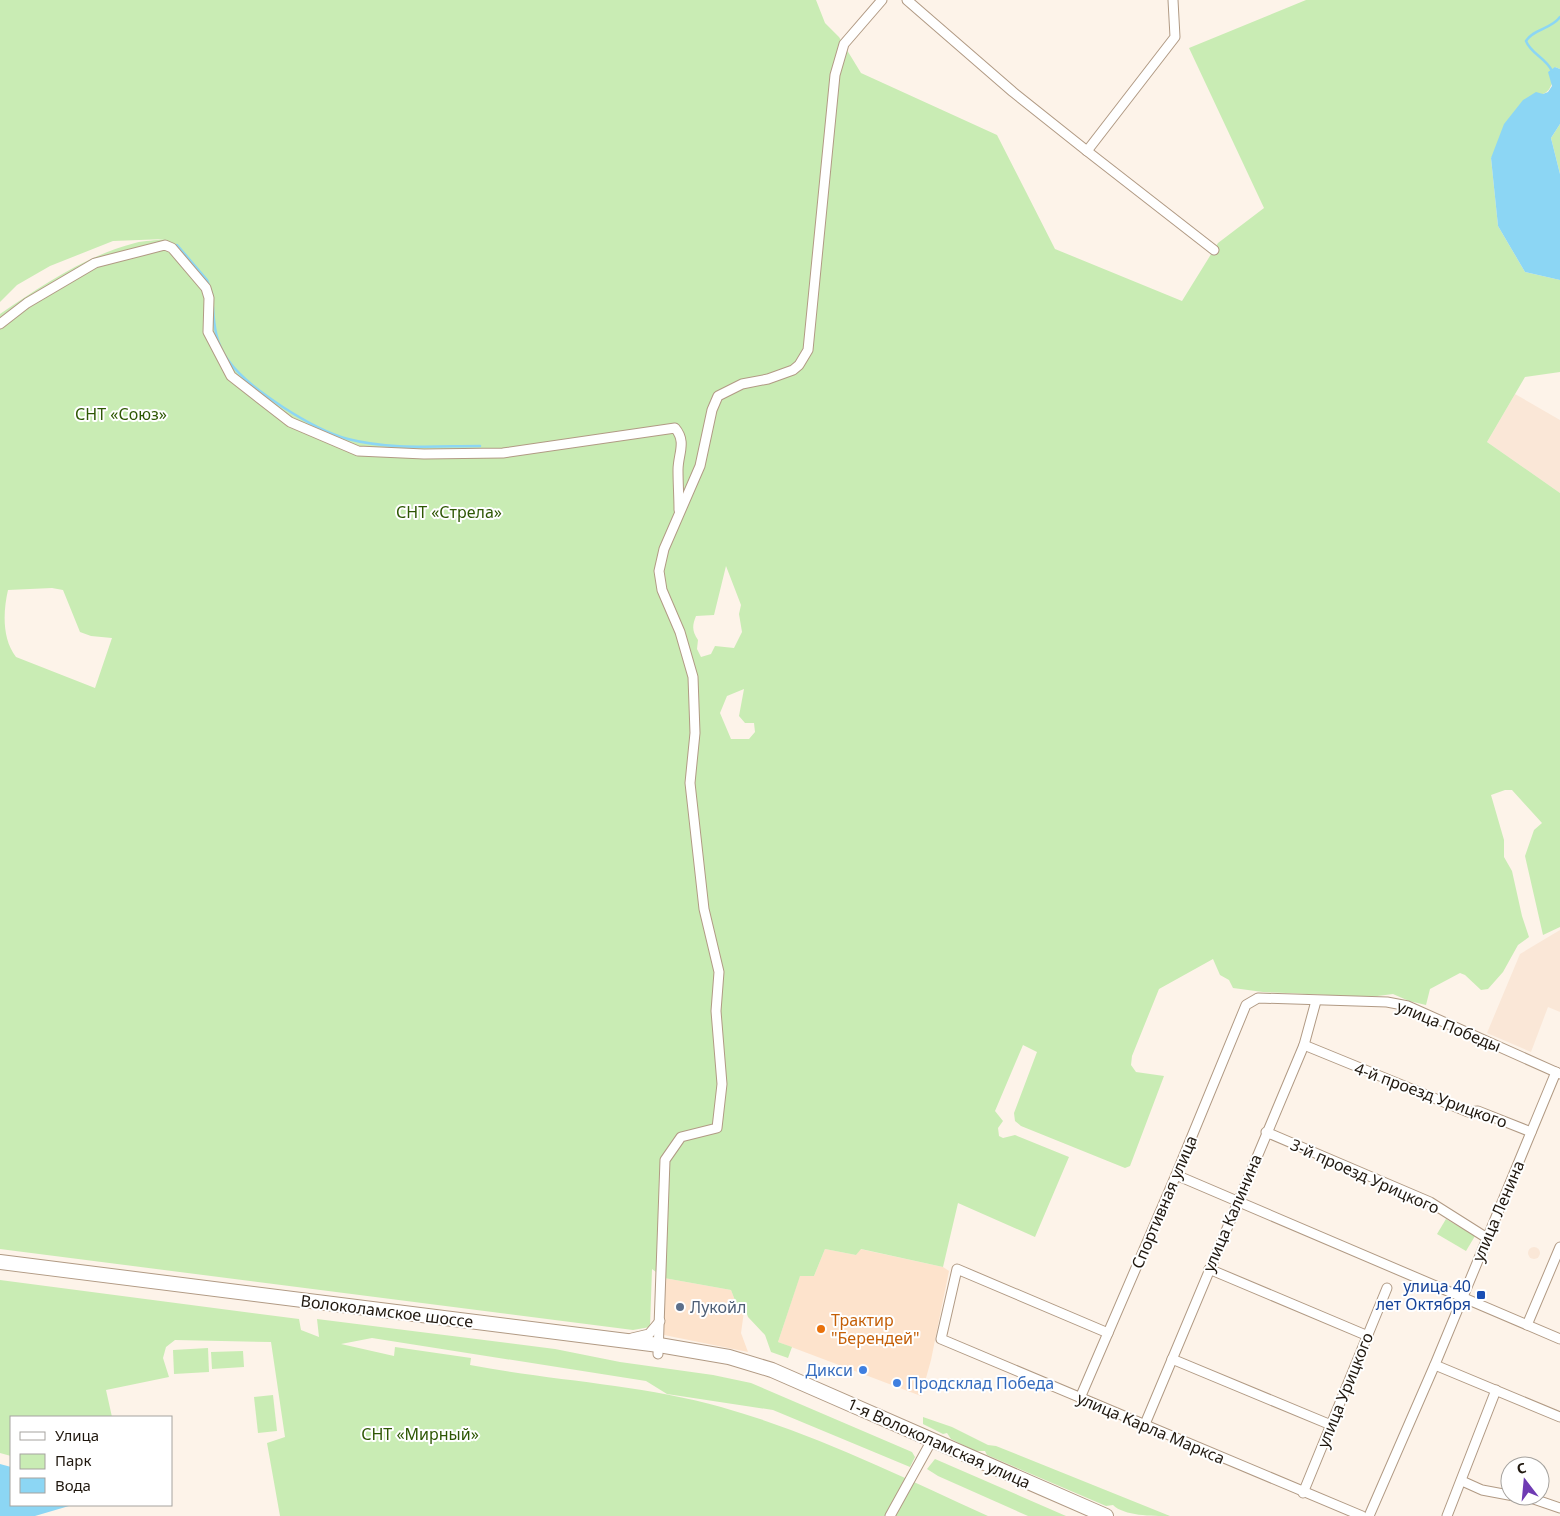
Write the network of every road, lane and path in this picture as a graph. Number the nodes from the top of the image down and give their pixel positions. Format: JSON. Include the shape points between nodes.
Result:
{"nodes":[{"id":1,"x":882,"y":0,"type":"edge"},
{"id":2,"x":907,"y":0,"type":"edge"},
{"id":3,"x":1173,"y":0,"type":"edge"},
{"id":4,"x":1088,"y":151,"type":"junction"},
{"id":5,"x":1214,"y":250,"type":"dead end"},
{"id":6,"x":0,"y":324,"type":"edge"},
{"id":7,"x":679,"y":512,"type":"junction"},
{"id":8,"x":1316,"y":1001,"type":"junction"},
{"id":9,"x":1246,"y":1005,"type":"joint"},
{"id":10,"x":1304,"y":1045,"type":"junction"},
{"id":11,"x":1558,"y":1073,"type":"edge"},
{"id":12,"x":1266,"y":1132,"type":"junction"},
{"id":13,"x":1531,"y":1132,"type":"junction"},
{"id":14,"x":1176,"y":1175,"type":"junction"},
{"id":15,"x":1238,"y":1200,"type":"junction"},
{"id":16,"x":1488,"y":1238,"type":"junction"},
{"id":17,"x":1560,"y":1248,"type":"edge"},
{"id":18,"x":0,"y":1262,"type":"edge"},
{"id":19,"x":1208,"y":1269,"type":"junction"},
{"id":20,"x":0,"y":1270,"type":"edge"},
{"id":21,"x":1387,"y":1288,"type":"dead end"},
{"id":22,"x":1462,"y":1298,"type":"junction"},
{"id":23,"x":660,"y":1321,"type":"junction"},
{"id":24,"x":1527,"y":1325,"type":"junction"},
{"id":25,"x":1108,"y":1332,"type":"junction"},
{"id":26,"x":1368,"y":1336,"type":"junction"},
{"id":27,"x":1560,"y":1339,"type":"edge"},
{"id":28,"x":623,"y":1340,"type":"junction"},
{"id":29,"x":658,"y":1349,"type":"junction"},
{"id":30,"x":1172,"y":1359,"type":"junction"},
{"id":31,"x":1435,"y":1365,"type":"junction"},
{"id":32,"x":771,"y":1374,"type":"joint"},
{"id":33,"x":1496,"y":1390,"type":"junction"},
{"id":34,"x":1080,"y":1398,"type":"junction"},
{"id":35,"x":1560,"y":1417,"type":"edge"},
{"id":36,"x":1145,"y":1424,"type":"junction"},
{"id":37,"x":1331,"y":1425,"type":"junction"},
{"id":38,"x":931,"y":1444,"type":"junction"},
{"id":39,"x":1462,"y":1481,"type":"junction"},
{"id":40,"x":1302,"y":1493,"type":"junction"},
{"id":41,"x":1500,"y":1493,"type":"edge"},
{"id":42,"x":890,"y":1516,"type":"edge"},
{"id":43,"x":1086,"y":1516,"type":"edge"},
{"id":44,"x":1106,"y":1516,"type":"edge"},
{"id":45,"x":1362,"y":1516,"type":"edge"},
{"id":46,"x":1369,"y":1516,"type":"edge"},
{"id":47,"x":1447,"y":1516,"type":"edge"}],
"edges":[{"from":1,"to":7,"type":"street","via":[[844,44],[837,66],[808,350],[793,370],[742,384],[718,396],[700,466]]},
{"from":2,"to":4,"type":"street","via":[[1013,92]]},
{"from":3,"to":4,"type":"street","via":[[1175,37]]},
{"from":4,"to":5,"type":"street"},
{"from":6,"to":7,"type":"street","via":[[27,303],[95,263],[165,245],[172,248],[206,288],[209,298],[208,332],[231,376],[290,422],[358,451],[424,454],[503,453],[676,428],[681,435],[682,449],[678,467]]},
{"from":7,"to":23,"type":"street","via":[[659,571],[662,590],[680,632],[692,677],[695,733],[690,783],[704,910],[719,972],[716,1011],[722,1084],[717,1128],[681,1137],[665,1160]]},
{"from":8,"to":9,"type":"street","name":"улица Победы","via":[[1258,998]]},
{"from":8,"to":10,"type":"street","name":"улица Калинина"},
{"from":8,"to":11,"type":"street","name":"улица Победы","via":[[1387,1002],[1408,1006]]},
{"from":9,"to":14,"type":"street","name":"Спортивная улица"},
{"from":10,"to":12,"type":"street","name":"улица Калинина"},
{"from":10,"to":13,"type":"street","name":"4-й проезд Урицкого","via":[[1468,1112],[1478,1111]]},
{"from":11,"to":13,"type":"street","name":"улица Ленина"},
{"from":12,"to":15,"type":"street","name":"улица Калинина"},
{"from":12,"to":16,"type":"street","name":"3-й проезд Урицкого","via":[[1430,1202]]},
{"from":13,"to":16,"type":"street","name":"улица Ленина"},
{"from":14,"to":15,"type":"street"},
{"from":14,"to":25,"type":"street","name":"Спортивная улица"},
{"from":15,"to":19,"type":"street","name":"улица Калинина"},
{"from":15,"to":22,"type":"street"},
{"from":16,"to":22,"type":"street","name":"улица Ленина"},
{"from":17,"to":24,"type":"street"},
{"from":18,"to":28,"type":"main road","name":"Волоколамское шоссе"},
{"from":19,"to":26,"type":"street"},
{"from":19,"to":30,"type":"street","name":"улица Калинина"},
{"from":20,"to":29,"type":"main road","name":"Волоколамское шоссе"},
{"from":21,"to":26,"type":"street","name":"улица Урицкого"},
{"from":22,"to":24,"type":"street"},
{"from":22,"to":31,"type":"street","name":"улица Ленина"},
{"from":23,"to":28,"type":"street","via":[[649,1334]]},
{"from":23,"to":29,"type":"street"},
{"from":24,"to":27,"type":"street"},
{"from":25,"to":34,"type":"street","name":"Спортивная улица"},
{"from":25,"to":34,"type":"street","name":"улица Карла Маркса","via":[[957,1269],[941,1339]]},
{"from":26,"to":37,"type":"street","name":"улица Урицкого"},
{"from":28,"to":29,"type":"main road","name":"Волоколамское шоссе"},
{"from":29,"to":32,"type":"main road","name":"Волоколамское шоссе"},
{"from":30,"to":36,"type":"street","name":"улица Калинина"},
{"from":30,"to":37,"type":"street"},
{"from":31,"to":33,"type":"street"},
{"from":31,"to":46,"type":"street","name":"улица Ленина"},
{"from":32,"to":38,"type":"main road","name":"1-я Волоколамская улица"},
{"from":33,"to":35,"type":"street"},
{"from":33,"to":39,"type":"street"},
{"from":34,"to":36,"type":"street","name":"улица Карла Маркса"},
{"from":36,"to":40,"type":"street","name":"улица Карла Маркса"},
{"from":37,"to":40,"type":"street","name":"улица Урицкого"},
{"from":38,"to":42,"type":"street"},
{"from":38,"to":43,"type":"main road","name":"1-я Волоколамская улица"},
{"from":38,"to":44,"type":"main road","name":"1-я Волоколамская улица"},
{"from":39,"to":41,"type":"street"},
{"from":39,"to":47,"type":"street"},
{"from":40,"to":45,"type":"street","name":"улица Карла Маркса"}]}
